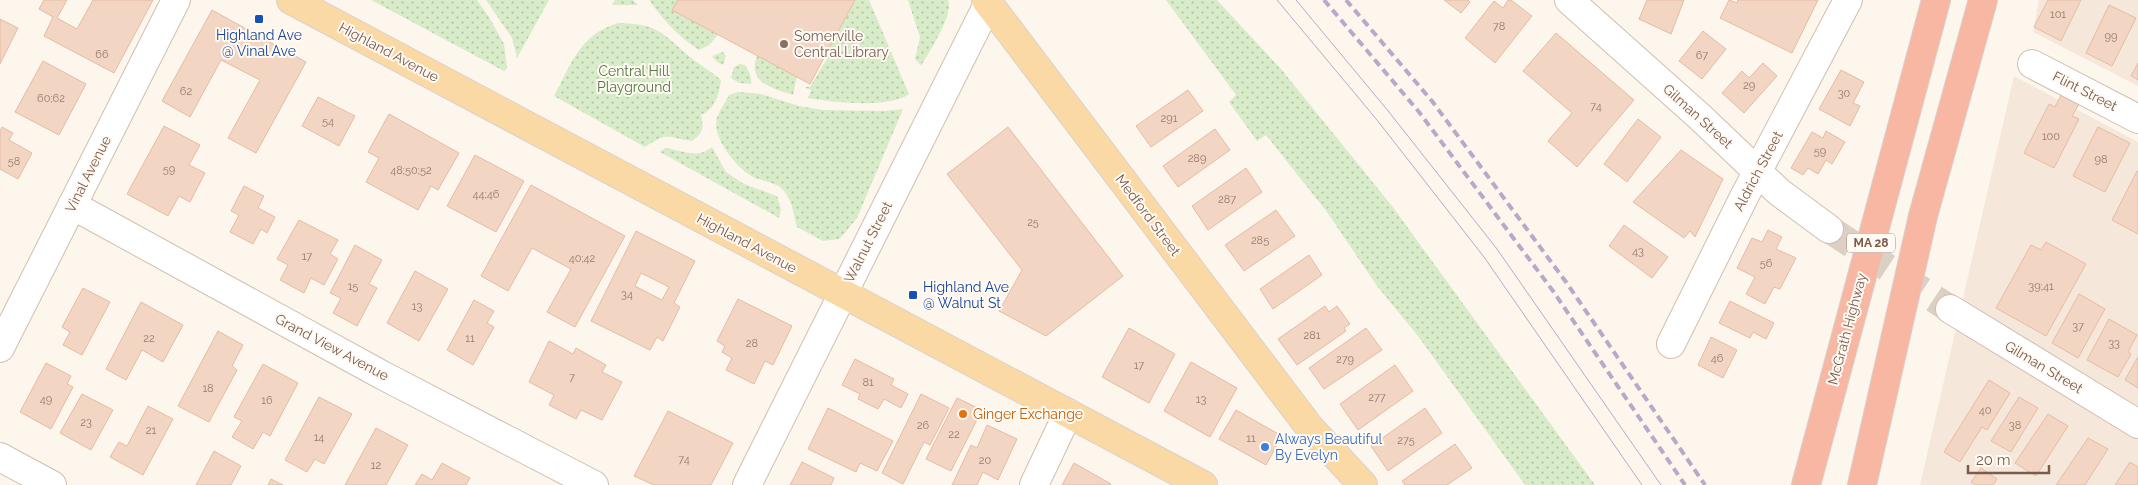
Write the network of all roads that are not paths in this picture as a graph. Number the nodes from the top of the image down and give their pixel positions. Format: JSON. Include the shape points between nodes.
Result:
{"nodes":[{"id":1,"x":176,"y":0,"type":"edge"},
{"id":2,"x":291,"y":0,"type":"edge"},
{"id":3,"x":1569,"y":0,"type":"edge"},
{"id":4,"x":1848,"y":0,"type":"edge"},
{"id":5,"x":1936,"y":0,"type":"edge"},
{"id":6,"x":1983,"y":0,"type":"edge"},
{"id":7,"x":988,"y":1,"type":"edge"},
{"id":8,"x":2032,"y":64,"type":"dead end"},
{"id":9,"x":2138,"y":119,"type":"edge"},
{"id":10,"x":1758,"y":171,"type":"junction"},
{"id":11,"x":72,"y":205,"type":"junction"},
{"id":12,"x":1829,"y":229,"type":"tunnel mouth"},
{"id":13,"x":842,"y":293,"type":"junction"},
{"id":14,"x":1950,"y":309,"type":"tunnel mouth"},
{"id":15,"x":1671,"y":344,"type":"dead end"},
{"id":16,"x":0,"y":348,"type":"edge"},
{"id":17,"x":1068,"y":414,"type":"junction"},
{"id":18,"x":2138,"y":424,"type":"edge"},
{"id":19,"x":1310,"y":428,"type":"junction"},
{"id":20,"x":0,"y":457,"type":"edge"},
{"id":21,"x":52,"y":485,"type":"edge"},
{"id":22,"x":594,"y":485,"type":"edge"},
{"id":23,"x":747,"y":485,"type":"edge"},
{"id":24,"x":1034,"y":485,"type":"edge"},
{"id":25,"x":1202,"y":485,"type":"edge"},
{"id":26,"x":1342,"y":485,"type":"edge"},
{"id":27,"x":1363,"y":485,"type":"edge"},
{"id":28,"x":1806,"y":485,"type":"edge"},
{"id":29,"x":1862,"y":485,"type":"edge"}],
"edges":[{"from":1,"to":11,"type":"street","name":"Vinal Avenue"},
{"from":2,"to":13,"type":"main road","name":"Highland Avenue"},
{"from":3,"to":10,"type":"street","name":"Gilman Street"},
{"from":4,"to":10,"type":"street","name":"Aldrich Street"},
{"from":5,"to":28,"type":"highway","name":"McGrath Highway","number":"MA 28"},
{"from":6,"to":29,"type":"highway","number":"MA 28","via":[[1923,216]]},
{"from":7,"to":13,"type":"street","name":"Walnut Street"},
{"from":7,"to":19,"type":"main road","name":"Medford Street"},
{"from":8,"to":9,"type":"street","name":"Flint Street"},
{"from":10,"to":12,"type":"street","name":"Gilman Street","via":[[1779,192]]},
{"from":10,"to":15,"type":"street","name":"Aldrich Street"},
{"from":11,"to":16,"type":"street","name":"Vinal Avenue"},
{"from":11,"to":22,"type":"street","name":"Grand View Avenue"},
{"from":13,"to":17,"type":"main road","name":"Highland Avenue"},
{"from":13,"to":23,"type":"street","name":"Walnut Street"},
{"from":14,"to":18,"type":"street","name":"Gilman Street"},
{"from":17,"to":24,"type":"street"},
{"from":17,"to":25,"type":"main road","name":"Highland Avenue"},
{"from":19,"to":26,"type":"main road","name":"Medford Street"},
{"from":19,"to":27,"type":"main road","name":"Medford Street"},
{"from":20,"to":21,"type":"street"}]}
